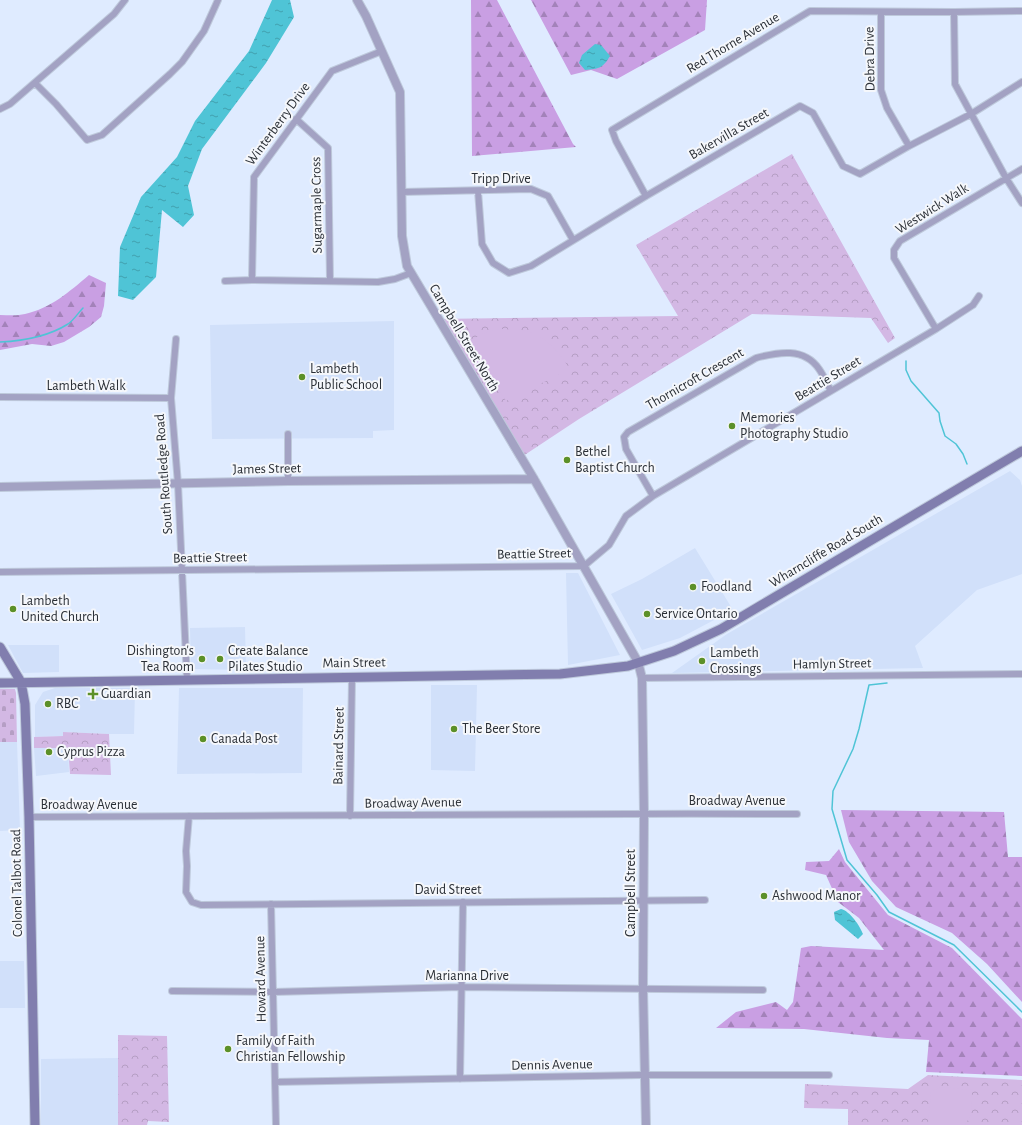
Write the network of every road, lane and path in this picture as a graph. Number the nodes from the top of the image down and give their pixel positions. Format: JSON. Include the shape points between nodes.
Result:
{"nodes":[{"id":1,"x":125,"y":0,"type":"edge"},
{"id":2,"x":218,"y":0,"type":"edge"},
{"id":3,"x":357,"y":0,"type":"edge"},
{"id":4,"x":1022,"y":11,"type":"edge"},
{"id":5,"x":881,"y":12,"type":"junction"},
{"id":6,"x":954,"y":12,"type":"junction"},
{"id":7,"x":382,"y":51,"type":"junction"},
{"id":8,"x":35,"y":82,"type":"junction"},
{"id":9,"x":1022,"y":82,"type":"edge"},
{"id":10,"x":0,"y":109,"type":"edge"},
{"id":11,"x":971,"y":114,"type":"junction"},
{"id":12,"x":296,"y":119,"type":"junction"},
{"id":13,"x":909,"y":146,"type":"junction"},
{"id":14,"x":1022,"y":169,"type":"edge"},
{"id":15,"x":1006,"y":178,"type":"junction"},
{"id":16,"x":478,"y":191,"type":"junction"},
{"id":17,"x":402,"y":192,"type":"junction"},
{"id":18,"x":646,"y":196,"type":"junction"},
{"id":19,"x":1022,"y":203,"type":"edge"},
{"id":20,"x":573,"y":240,"type":"junction"},
{"id":21,"x":410,"y":273,"type":"junction"},
{"id":22,"x":252,"y":280,"type":"junction"},
{"id":23,"x":224,"y":281,"type":"dead end"},
{"id":24,"x":330,"y":281,"type":"junction"},
{"id":25,"x":979,"y":296,"type":"dead end"},
{"id":26,"x":936,"y":329,"type":"junction"},
{"id":27,"x":176,"y":339,"type":"dead end"},
{"id":28,"x":831,"y":391,"type":"junction"},
{"id":29,"x":0,"y":397,"type":"edge"},
{"id":30,"x":171,"y":398,"type":"junction"},
{"id":31,"x":288,"y":434,"type":"dead end"},
{"id":32,"x":1022,"y":451,"type":"edge"},
{"id":33,"x":534,"y":479,"type":"junction"},
{"id":34,"x":288,"y":481,"type":"junction"},
{"id":35,"x":178,"y":484,"type":"junction"},
{"id":36,"x":0,"y":487,"type":"edge"},
{"id":37,"x":653,"y":496,"type":"junction"},
{"id":38,"x":584,"y":566,"type":"junction"},
{"id":39,"x":182,"y":570,"type":"junction"},
{"id":40,"x":0,"y":572,"type":"edge"},
{"id":41,"x":0,"y":647,"type":"edge"},
{"id":42,"x":638,"y":662,"type":"junction"},
{"id":43,"x":1022,"y":674,"type":"edge"},
{"id":44,"x":352,"y":677,"type":"junction"},
{"id":45,"x":642,"y":678,"type":"junction"},
{"id":46,"x":187,"y":679,"type":"junction"},
{"id":47,"x":0,"y":682,"type":"edge"},
{"id":48,"x":21,"y":682,"type":"junction"},
{"id":49,"x":644,"y":813,"type":"junction"},
{"id":50,"x":797,"y":814,"type":"dead end"},
{"id":51,"x":189,"y":816,"type":"junction"},
{"id":52,"x":350,"y":816,"type":"junction"},
{"id":53,"x":30,"y":817,"type":"junction"},
{"id":54,"x":705,"y":900,"type":"dead end"},
{"id":55,"x":643,"y":901,"type":"junction"},
{"id":56,"x":463,"y":902,"type":"junction"},
{"id":57,"x":271,"y":904,"type":"junction"},
{"id":58,"x":461,"y":987,"type":"junction"},
{"id":59,"x":643,"y":988,"type":"junction"},
{"id":60,"x":763,"y":990,"type":"dead end"},
{"id":61,"x":172,"y":991,"type":"dead end"},
{"id":62,"x":273,"y":992,"type":"junction"},
{"id":63,"x":829,"y":1075,"type":"dead end"},
{"id":64,"x":646,"y":1076,"type":"junction"},
{"id":65,"x":460,"y":1079,"type":"junction"},
{"id":66,"x":275,"y":1082,"type":"junction"},
{"id":67,"x":35,"y":1125,"type":"edge"},
{"id":68,"x":276,"y":1125,"type":"edge"},
{"id":69,"x":646,"y":1125,"type":"edge"}],
"edges":[{"from":1,"to":8,"type":"street","via":[[114,14]]},
{"from":2,"to":8,"type":"street","via":[[204,32],[182,62],[102,136],[87,140]]},
{"from":3,"to":7,"type":"street","name":"Campbell Street North"},
{"from":4,"to":6,"type":"street","name":"Red Thorne Avenue"},
{"from":5,"to":6,"type":"street","name":"Red Thorne Avenue"},
{"from":5,"to":13,"type":"street","name":"Debra Drive","via":[[881,90],[887,108]]},
{"from":5,"to":18,"type":"street","name":"Red Thorne Avenue","via":[[810,11],[612,130]]},
{"from":6,"to":11,"type":"street","via":[[955,84]]},
{"from":7,"to":12,"type":"street","name":"Winterberry Drive","via":[[332,71]]},
{"from":7,"to":17,"type":"street","name":"Campbell Street North","via":[[400,92]]},
{"from":8,"to":10,"type":"street","via":[[10,104]]},
{"from":9,"to":11,"type":"street","name":"Bakervilla Street"},
{"from":11,"to":13,"type":"street","name":"Bakervilla Street"},
{"from":11,"to":15,"type":"street"},
{"from":12,"to":22,"type":"street","name":"Winterberry Drive","via":[[254,177]]},
{"from":12,"to":24,"type":"street","name":"Sugarmaple Cross","via":[[328,148]]},
{"from":13,"to":18,"type":"street","name":"Bakervilla Street","via":[[860,174],[842,166],[813,112],[800,106]]},
{"from":14,"to":15,"type":"street","name":"Westwick Walk"},
{"from":15,"to":19,"type":"street"},
{"from":15,"to":26,"type":"street","name":"Westwick Walk","via":[[900,241],[894,250],[894,258]]},
{"from":16,"to":17,"type":"street","name":"Tripp Drive"},
{"from":16,"to":20,"type":"street","name":"Tripp Drive","via":[[531,189],[548,196]]},
{"from":16,"to":20,"type":"street","name":"Bakervilla Street","via":[[482,244],[493,263],[509,273],[531,266]]},
{"from":17,"to":21,"type":"street","name":"Campbell Street North","via":[[402,236]]},
{"from":18,"to":20,"type":"street","name":"Bakervilla Street"},
{"from":21,"to":24,"type":"street","via":[[378,282]]},
{"from":21,"to":33,"type":"street","name":"Campbell Street North"},
{"from":22,"to":23,"type":"street"},
{"from":22,"to":24,"type":"street"},
{"from":25,"to":26,"type":"street","name":"Beattie Street","via":[[973,305]]},
{"from":26,"to":28,"type":"street","name":"Beattie Street"},
{"from":27,"to":30,"type":"street","name":"South Routledge Road"},
{"from":28,"to":37,"type":"street","name":"Beattie Street"},
{"from":28,"to":37,"type":"street","name":"Thornicroft Crescent","via":[[819,368],[810,359],[797,353],[776,352],[756,358],[628,432],[624,437],[626,449]]},
{"from":29,"to":30,"type":"street","name":"Lambeth Walk"},
{"from":30,"to":35,"type":"street","name":"South Routledge Road"},
{"from":31,"to":34,"type":"street"},
{"from":32,"to":42,"type":"main road","name":"Wharncliffe Road South","via":[[721,629],[674,651]]},
{"from":33,"to":34,"type":"street","name":"James Street"},
{"from":33,"to":38,"type":"street","name":"Campbell Street North"},
{"from":34,"to":35,"type":"street","name":"James Street"},
{"from":35,"to":36,"type":"street","name":"James Street"},
{"from":35,"to":39,"type":"street","name":"South Routledge Road"},
{"from":37,"to":38,"type":"street","name":"Beattie Street","via":[[626,516],[609,545]]},
{"from":38,"to":39,"type":"street","name":"Beattie Street"},
{"from":38,"to":42,"type":"street","name":"Campbell Street North"},
{"from":39,"to":40,"type":"street","name":"Beattie Street"},
{"from":39,"to":46,"type":"street","name":"South Routledge Road"},
{"from":41,"to":48,"type":"main road","name":"Colonel Talbot Road"},
{"from":42,"to":44,"type":"main road","name":"Main Street","via":[[628,666],[560,674]]},
{"from":42,"to":45,"type":"street","name":"Campbell Street"},
{"from":43,"to":45,"type":"street","name":"Hamlyn Street"},
{"from":44,"to":46,"type":"main road","name":"Main Street"},
{"from":44,"to":52,"type":"street","name":"Bainard Street"},
{"from":45,"to":49,"type":"street","name":"Campbell Street"},
{"from":46,"to":48,"type":"main road","name":"Main Street"},
{"from":47,"to":48,"type":"main road","name":"Main Street"},
{"from":48,"to":53,"type":"main road","name":"Colonel Talbot Road","via":[[25,704]]},
{"from":49,"to":50,"type":"street","name":"Broadway Avenue"},
{"from":49,"to":52,"type":"street","name":"Broadway Avenue"},
{"from":49,"to":55,"type":"street","name":"Campbell Street"},
{"from":51,"to":52,"type":"street","name":"Broadway Avenue"},
{"from":51,"to":53,"type":"street","name":"Broadway Avenue"},
{"from":51,"to":57,"type":"street","name":"David Street","via":[[186,892],[192,902],[201,905]]},
{"from":53,"to":67,"type":"main road","name":"Colonel Talbot Road"},
{"from":54,"to":55,"type":"street","name":"David Street"},
{"from":55,"to":56,"type":"street","name":"David Street"},
{"from":55,"to":59,"type":"street","name":"Campbell Street"},
{"from":56,"to":57,"type":"street","name":"David Street"},
{"from":56,"to":58,"type":"street"},
{"from":57,"to":62,"type":"street","name":"Howard Avenue"},
{"from":58,"to":59,"type":"street","name":"Marianna Drive"},
{"from":58,"to":62,"type":"street","name":"Marianna Drive"},
{"from":58,"to":65,"type":"street"},
{"from":59,"to":60,"type":"street","name":"Marianna Drive"},
{"from":59,"to":64,"type":"street","name":"Campbell Street"},
{"from":61,"to":62,"type":"street","name":"Marianna Drive"},
{"from":62,"to":66,"type":"street","name":"Howard Avenue"},
{"from":63,"to":64,"type":"street","name":"Dennis Avenue"},
{"from":64,"to":65,"type":"street","name":"Dennis Avenue"},
{"from":64,"to":69,"type":"street","name":"Campbell Street"},
{"from":65,"to":66,"type":"street","name":"Dennis Avenue"},
{"from":66,"to":68,"type":"street","name":"Howard Avenue"}]}
